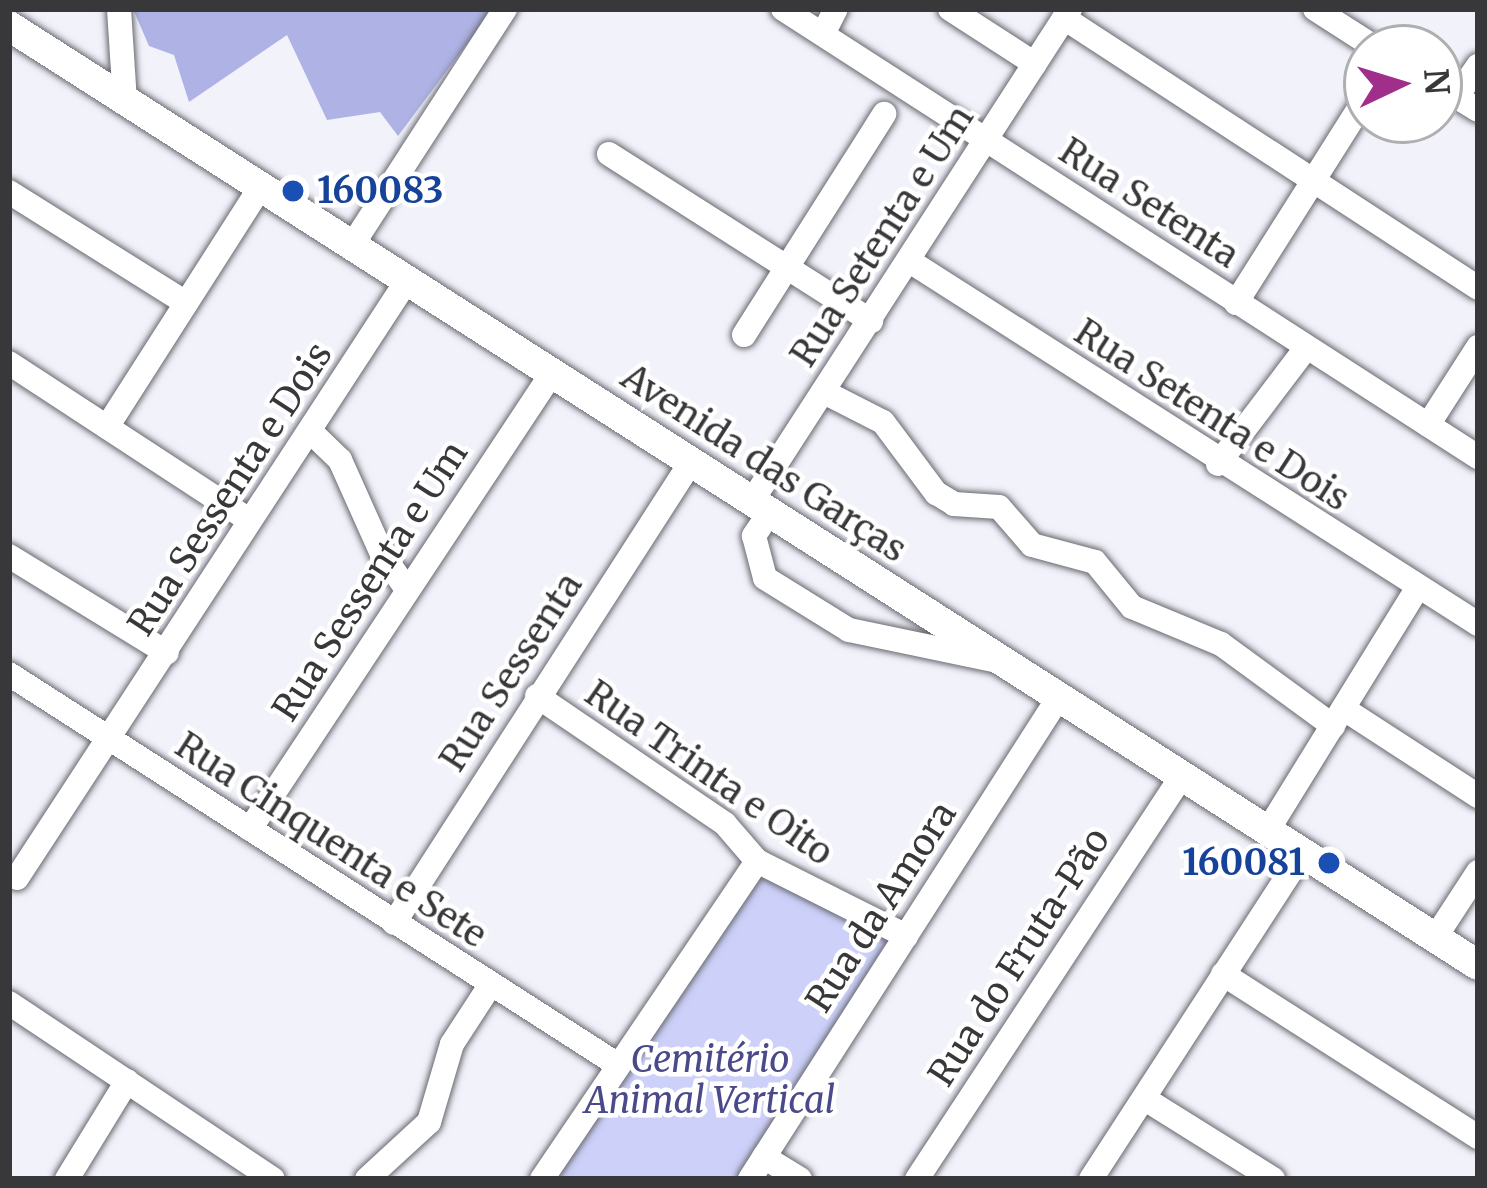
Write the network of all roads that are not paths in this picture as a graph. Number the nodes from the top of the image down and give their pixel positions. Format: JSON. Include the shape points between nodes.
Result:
{"nodes":[{"id":1,"x":119,"y":9,"type":"edge"},
{"id":2,"x":505,"y":9,"type":"edge"},
{"id":3,"x":783,"y":9,"type":"edge"},
{"id":4,"x":836,"y":9,"type":"edge"},
{"id":5,"x":950,"y":9,"type":"edge"},
{"id":6,"x":1315,"y":9,"type":"edge"},
{"id":7,"x":1067,"y":14,"type":"edge"},
{"id":8,"x":9,"y":26,"type":"edge"},
{"id":9,"x":1343,"y":27,"type":"edge"},
{"id":10,"x":824,"y":34,"type":"junction"},
{"id":11,"x":1035,"y":64,"type":"junction"},
{"id":12,"x":125,"y":103,"type":"junction"},
{"id":13,"x":884,"y":114,"type":"dead end"},
{"id":14,"x":1343,"y":134,"type":"edge"},
{"id":15,"x":987,"y":141,"type":"junction"},
{"id":16,"x":609,"y":154,"type":"dead end"},
{"id":17,"x":1312,"y":182,"type":"junction"},
{"id":18,"x":262,"y":186,"type":"junction"},
{"id":19,"x":9,"y":192,"type":"edge"},
{"id":20,"x":353,"y":244,"type":"junction"},
{"id":21,"x":911,"y":262,"type":"junction"},
{"id":22,"x":787,"y":268,"type":"junction"},
{"id":23,"x":409,"y":279,"type":"junction"},
{"id":24,"x":1478,"y":288,"type":"edge"},
{"id":25,"x":186,"y":303,"type":"junction"},
{"id":26,"x":1236,"y":303,"type":"junction"},
{"id":27,"x":871,"y":321,"type":"junction"},
{"id":28,"x":743,"y":335,"type":"dead end"},
{"id":29,"x":1478,"y":347,"type":"edge"},
{"id":30,"x":1306,"y":348,"type":"junction"},
{"id":31,"x":9,"y":363,"type":"edge"},
{"id":32,"x":552,"y":373,"type":"junction"},
{"id":33,"x":824,"y":392,"type":"junction"},
{"id":34,"x":1428,"y":425,"type":"junction"},
{"id":35,"x":106,"y":427,"type":"junction"},
{"id":36,"x":310,"y":431,"type":"junction"},
{"id":37,"x":1478,"y":457,"type":"edge"},
{"id":38,"x":691,"y":462,"type":"junction"},
{"id":39,"x":1218,"y":464,"type":"junction"},
{"id":40,"x":760,"y":507,"type":"junction"},
{"id":41,"x":249,"y":520,"type":"junction"},
{"id":42,"x":9,"y":556,"type":"edge"},
{"id":43,"x":1418,"y":587,"type":"junction"},
{"id":44,"x":406,"y":588,"type":"junction"},
{"id":45,"x":1478,"y":624,"type":"edge"},
{"id":46,"x":167,"y":652,"type":"junction"},
{"id":47,"x":1004,"y":662,"type":"junction"},
{"id":48,"x":9,"y":674,"type":"edge"},
{"id":49,"x":537,"y":696,"type":"junction"},
{"id":50,"x":1059,"y":697,"type":"junction"},
{"id":51,"x":1338,"y":717,"type":"junction"},
{"id":52,"x":112,"y":739,"type":"junction"},
{"id":53,"x":1182,"y":775,"type":"junction"},
{"id":54,"x":1478,"y":796,"type":"edge"},
{"id":55,"x":250,"y":829,"type":"junction"},
{"id":56,"x":1268,"y":830,"type":"junction"},
{"id":57,"x":1303,"y":854,"type":"junction"},
{"id":58,"x":757,"y":861,"type":"junction"},
{"id":59,"x":1478,"y":872,"type":"edge"},
{"id":60,"x":17,"y":878,"type":"dead end"},
{"id":61,"x":394,"y":923,"type":"junction"},
{"id":62,"x":906,"y":936,"type":"junction"},
{"id":63,"x":1436,"y":938,"type":"junction"},
{"id":64,"x":1478,"y":965,"type":"edge"},
{"id":65,"x":1223,"y":974,"type":"junction"},
{"id":66,"x":489,"y":987,"type":"junction"},
{"id":67,"x":10,"y":1005,"type":"edge"},
{"id":68,"x":615,"y":1063,"type":"junction"},
{"id":69,"x":127,"y":1082,"type":"junction"},
{"id":70,"x":1145,"y":1099,"type":"junction"},
{"id":71,"x":1478,"y":1137,"type":"edge"},
{"id":72,"x":764,"y":1156,"type":"junction"},
{"id":73,"x":67,"y":1179,"type":"edge"},
{"id":74,"x":273,"y":1179,"type":"edge"},
{"id":75,"x":368,"y":1179,"type":"edge"},
{"id":76,"x":542,"y":1179,"type":"edge"},
{"id":77,"x":750,"y":1179,"type":"edge"},
{"id":78,"x":800,"y":1179,"type":"edge"},
{"id":79,"x":916,"y":1179,"type":"edge"},
{"id":80,"x":1091,"y":1179,"type":"edge"},
{"id":81,"x":1273,"y":1179,"type":"edge"}],
"edges":[{"from":1,"to":12,"type":"street"},
{"from":2,"to":20,"type":"street"},
{"from":3,"to":10,"type":"street","name":"Rua Setenta"},
{"from":4,"to":10,"type":"street"},
{"from":5,"to":11,"type":"street"},
{"from":6,"to":9,"type":"street"},
{"from":7,"to":11,"type":"street","name":"Rua Setenta e Um"},
{"from":7,"to":17,"type":"street"},
{"from":8,"to":12,"type":"main road","name":"Avenida das Garças"},
{"from":10,"to":15,"type":"street","name":"Rua Setenta"},
{"from":11,"to":15,"type":"street","name":"Rua Setenta e Um"},
{"from":12,"to":18,"type":"main road","name":"Avenida das Garças"},
{"from":13,"to":22,"type":"street"},
{"from":14,"to":17,"type":"street"},
{"from":15,"to":21,"type":"street","name":"Rua Setenta e Um"},
{"from":15,"to":26,"type":"street","name":"Rua Setenta"},
{"from":16,"to":22,"type":"street"},
{"from":17,"to":24,"type":"street"},
{"from":17,"to":26,"type":"street"},
{"from":18,"to":20,"type":"main road","name":"Avenida das Garças"},
{"from":18,"to":25,"type":"street"},
{"from":19,"to":25,"type":"street"},
{"from":20,"to":23,"type":"main road","name":"Avenida das Garças"},
{"from":21,"to":27,"type":"street","name":"Rua Setenta e Um"},
{"from":21,"to":39,"type":"street","name":"Rua Setenta e Dois"},
{"from":22,"to":27,"type":"street"},
{"from":22,"to":28,"type":"street"},
{"from":23,"to":32,"type":"main road","name":"Avenida das Garças"},
{"from":23,"to":36,"type":"street","name":"Rua Sessenta e Dois"},
{"from":25,"to":35,"type":"street"},
{"from":26,"to":30,"type":"street","name":"Rua Setenta"},
{"from":27,"to":33,"type":"street","name":"Rua Setenta e Um"},
{"from":29,"to":34,"type":"street"},
{"from":30,"to":34,"type":"street","name":"Rua Setenta"},
{"from":30,"to":39,"type":"street"},
{"from":31,"to":35,"type":"street"},
{"from":32,"to":38,"type":"main road","name":"Avenida das Garças"},
{"from":32,"to":44,"type":"street","name":"Rua Sessenta e Um"},
{"from":33,"to":40,"type":"street","name":"Rua Setenta e Um"},
{"from":33,"to":51,"type":"street","via":[[884,422],[936,493],[954,504],[999,508],[1032,545],[1095,562],[1132,607],[1221,644]]},
{"from":34,"to":37,"type":"street","name":"Rua Setenta"},
{"from":35,"to":41,"type":"street"},
{"from":36,"to":41,"type":"street","name":"Rua Sessenta e Dois"},
{"from":36,"to":44,"type":"street","via":[[340,460]]},
{"from":38,"to":40,"type":"main road","name":"Avenida das Garças"},
{"from":38,"to":49,"type":"street","name":"Rua Sessenta"},
{"from":39,"to":43,"type":"street","name":"Rua Setenta e Dois"},
{"from":40,"to":47,"type":"main road","name":"Avenida das Garças"},
{"from":40,"to":47,"type":"street","via":[[754,536],[765,578],[849,630]]},
{"from":41,"to":46,"type":"street","name":"Rua Sessenta e Dois"},
{"from":42,"to":46,"type":"street"},
{"from":43,"to":45,"type":"street","name":"Rua Setenta e Dois"},
{"from":43,"to":51,"type":"street"},
{"from":44,"to":55,"type":"street","name":"Rua Sessenta e Um"},
{"from":46,"to":52,"type":"street","name":"Rua Sessenta e Dois"},
{"from":47,"to":50,"type":"main road","name":"Avenida das Garças"},
{"from":48,"to":52,"type":"street","name":"Rua Cinquenta e Sete"},
{"from":49,"to":58,"type":"street","name":"Rua Trinta e Oito","via":[[725,824]]},
{"from":49,"to":61,"type":"street","name":"Rua Sessenta"},
{"from":50,"to":53,"type":"main road","name":"Avenida das Garças"},
{"from":50,"to":62,"type":"street","name":"Rua da Amora"},
{"from":51,"to":54,"type":"street"},
{"from":51,"to":56,"type":"street"},
{"from":52,"to":55,"type":"street","name":"Rua Cinquenta e Sete"},
{"from":52,"to":60,"type":"street","name":"Rua Sessenta e Dois"},
{"from":53,"to":56,"type":"main road","name":"Avenida das Garças"},
{"from":53,"to":79,"type":"street","name":"Rua do Fruta-Pão"},
{"from":55,"to":61,"type":"street","name":"Rua Cinquenta e Sete"},
{"from":56,"to":57,"type":"main road","name":"Avenida das Garças"},
{"from":57,"to":63,"type":"main road","name":"Avenida das Garças"},
{"from":57,"to":65,"type":"street"},
{"from":58,"to":62,"type":"street","name":"Rua Trinta e Oito"},
{"from":58,"to":68,"type":"street"},
{"from":59,"to":63,"type":"street"},
{"from":61,"to":66,"type":"street","name":"Rua Cinquenta e Sete"},
{"from":62,"to":72,"type":"street","name":"Rua da Amora"},
{"from":63,"to":64,"type":"main road","name":"Avenida das Garças"},
{"from":65,"to":70,"type":"street"},
{"from":65,"to":71,"type":"street"},
{"from":66,"to":68,"type":"street","name":"Rua Cinquenta e Sete"},
{"from":66,"to":75,"type":"street","via":[[452,1044],[429,1122]]},
{"from":67,"to":69,"type":"street"},
{"from":68,"to":76,"type":"street"},
{"from":69,"to":73,"type":"street"},
{"from":69,"to":74,"type":"street"},
{"from":70,"to":80,"type":"street"},
{"from":70,"to":81,"type":"street"},
{"from":72,"to":77,"type":"street","name":"Rua da Amora"},
{"from":72,"to":78,"type":"street"}]}
